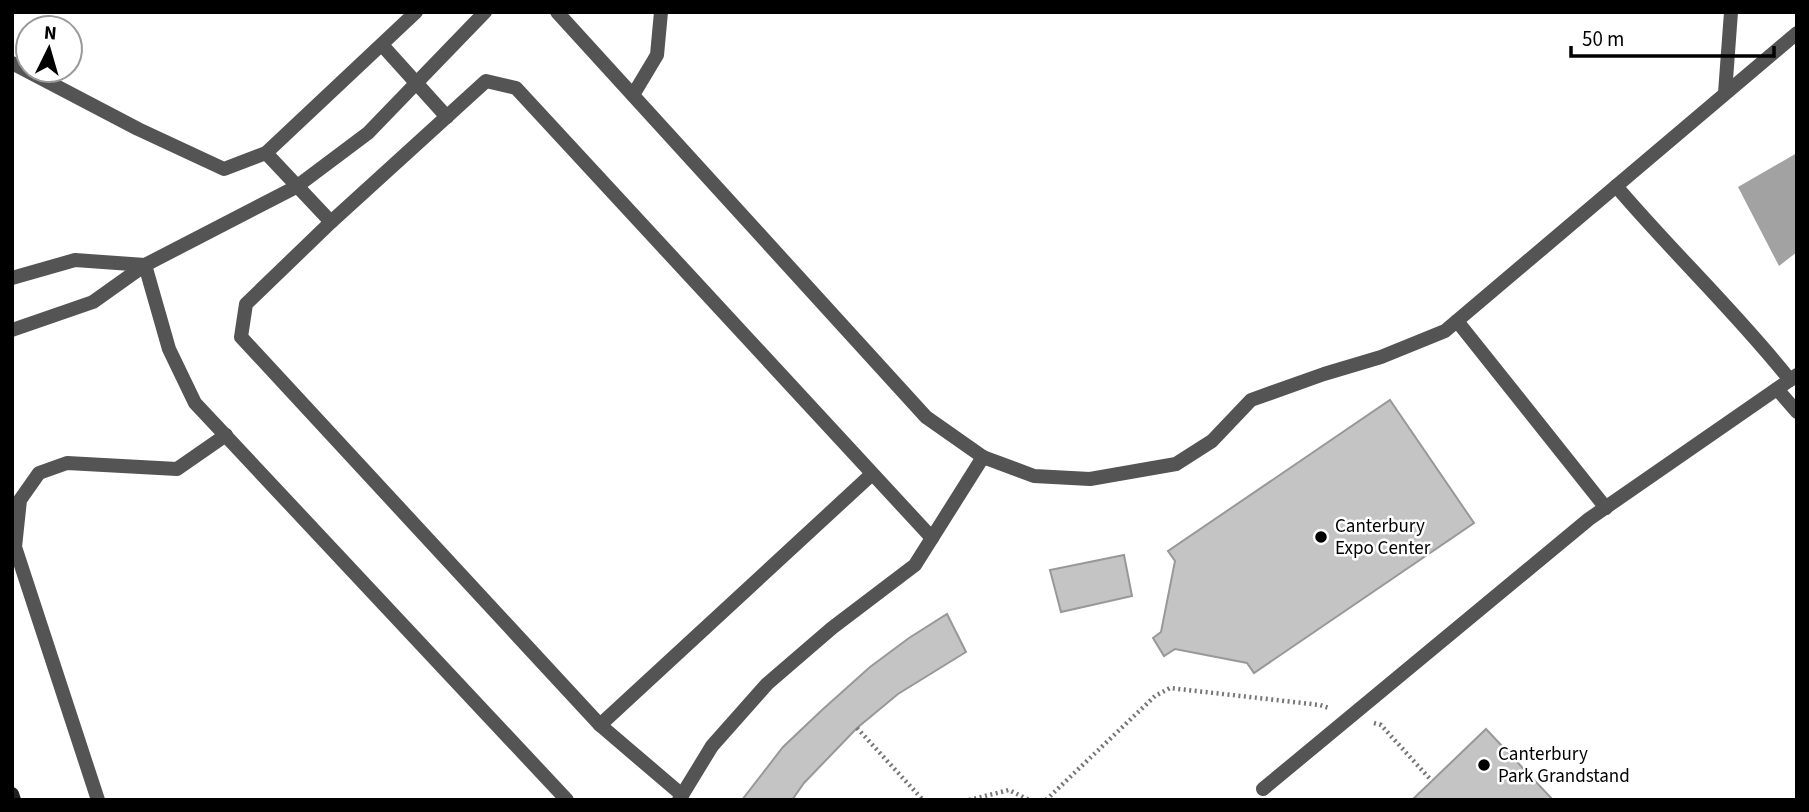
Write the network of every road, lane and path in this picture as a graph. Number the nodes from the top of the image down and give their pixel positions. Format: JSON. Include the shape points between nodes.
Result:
{"nodes":[{"id":1,"x":416,"y":12,"type":"edge"},
{"id":2,"x":485,"y":12,"type":"edge"},
{"id":3,"x":557,"y":12,"type":"edge"},
{"id":4,"x":661,"y":12,"type":"edge"},
{"id":5,"x":1731,"y":12,"type":"edge"},
{"id":6,"x":1797,"y":33,"type":"edge"},
{"id":7,"x":382,"y":45,"type":"junction"},
{"id":8,"x":12,"y":63,"type":"edge"},
{"id":9,"x":417,"y":83,"type":"junction"},
{"id":10,"x":1726,"y":93,"type":"junction"},
{"id":11,"x":633,"y":95,"type":"junction"},
{"id":12,"x":447,"y":117,"type":"junction"},
{"id":13,"x":266,"y":153,"type":"junction"},
{"id":14,"x":1616,"y":186,"type":"junction"},
{"id":15,"x":296,"y":187,"type":"junction"},
{"id":16,"x":331,"y":222,"type":"junction"},
{"id":17,"x":145,"y":265,"type":"junction"},
{"id":18,"x":12,"y":278,"type":"edge"},
{"id":19,"x":1457,"y":321,"type":"junction"},
{"id":20,"x":12,"y":330,"type":"edge"},
{"id":21,"x":1793,"y":377,"type":"edge"},
{"id":22,"x":1777,"y":389,"type":"junction"},
{"id":23,"x":1797,"y":412,"type":"edge"},
{"id":24,"x":226,"y":435,"type":"junction"},
{"id":25,"x":983,"y":457,"type":"junction"},
{"id":26,"x":872,"y":474,"type":"junction"},
{"id":27,"x":1606,"y":508,"type":"junction"},
{"id":28,"x":932,"y":538,"type":"junction"},
{"id":29,"x":1352,"y":716,"type":"junction"},
{"id":30,"x":600,"y":725,"type":"junction"},
{"id":31,"x":857,"y":728,"type":"dead end"},
{"id":32,"x":1430,"y":779,"type":"dead end"},
{"id":33,"x":1263,"y":789,"type":"dead end"},
{"id":34,"x":12,"y":793,"type":"edge"},
{"id":35,"x":680,"y":797,"type":"edge"},
{"id":36,"x":14,"y":800,"type":"edge"},
{"id":37,"x":98,"y":800,"type":"edge"},
{"id":38,"x":567,"y":800,"type":"edge"},
{"id":39,"x":923,"y":800,"type":"edge"},
{"id":40,"x":969,"y":800,"type":"edge"},
{"id":41,"x":1029,"y":800,"type":"edge"},
{"id":42,"x":1046,"y":800,"type":"edge"}],
"edges":[{"from":1,"to":7,"type":"lane"},
{"from":2,"to":9,"type":"lane"},
{"from":3,"to":11,"type":"lane"},
{"from":4,"to":11,"type":"lane","via":[[657,55]]},
{"from":5,"to":10,"type":"lane"},
{"from":6,"to":10,"type":"lane"},
{"from":7,"to":9,"type":"lane"},
{"from":7,"to":13,"type":"lane"},
{"from":8,"to":13,"type":"lane","via":[[224,169]]},
{"from":9,"to":12,"type":"lane"},
{"from":9,"to":15,"type":"lane","via":[[368,133]]},
{"from":10,"to":14,"type":"lane"},
{"from":11,"to":25,"type":"lane","via":[[926,417]]},
{"from":12,"to":16,"type":"lane"},
{"from":12,"to":26,"type":"lane","via":[[486,81],[516,88]]},
{"from":13,"to":15,"type":"lane"},
{"from":14,"to":19,"type":"lane"},
{"from":14,"to":21,"type":"lane"},
{"from":15,"to":16,"type":"lane"},
{"from":15,"to":17,"type":"lane"},
{"from":16,"to":30,"type":"lane","via":[[246,304],[241,337]]},
{"from":17,"to":18,"type":"lane","via":[[75,260]]},
{"from":17,"to":20,"type":"lane","via":[[93,302]]},
{"from":17,"to":24,"type":"lane","via":[[169,349],[195,403]]},
{"from":19,"to":25,"type":"lane","via":[[1445,331],[1381,357],[1251,400],[1212,440],[1176,464],[1090,479],[1034,476]]},
{"from":19,"to":27,"type":"lane"},
{"from":21,"to":22,"type":"lane"},
{"from":22,"to":23,"type":"lane"},
{"from":22,"to":27,"type":"lane"},
{"from":24,"to":37,"type":"lane","via":[[177,469],[67,463],[39,473],[20,500],[15,547]]},
{"from":24,"to":38,"type":"lane"},
{"from":25,"to":28,"type":"lane"},
{"from":26,"to":28,"type":"lane"},
{"from":26,"to":30,"type":"lane"},
{"from":27,"to":29,"type":"lane"},
{"from":28,"to":35,"type":"lane","via":[[915,565],[767,684],[712,746]]},
{"from":29,"to":32,"type":"path","via":[[1381,725]]},
{"from":29,"to":33,"type":"lane"},
{"from":29,"to":42,"type":"path","via":[[1320,705],[1170,688],[1155,696]]},
{"from":30,"to":35,"type":"lane"},
{"from":31,"to":39,"type":"path"},
{"from":34,"to":36,"type":"street"},
{"from":40,"to":41,"type":"path","via":[[1009,790]]}]}
